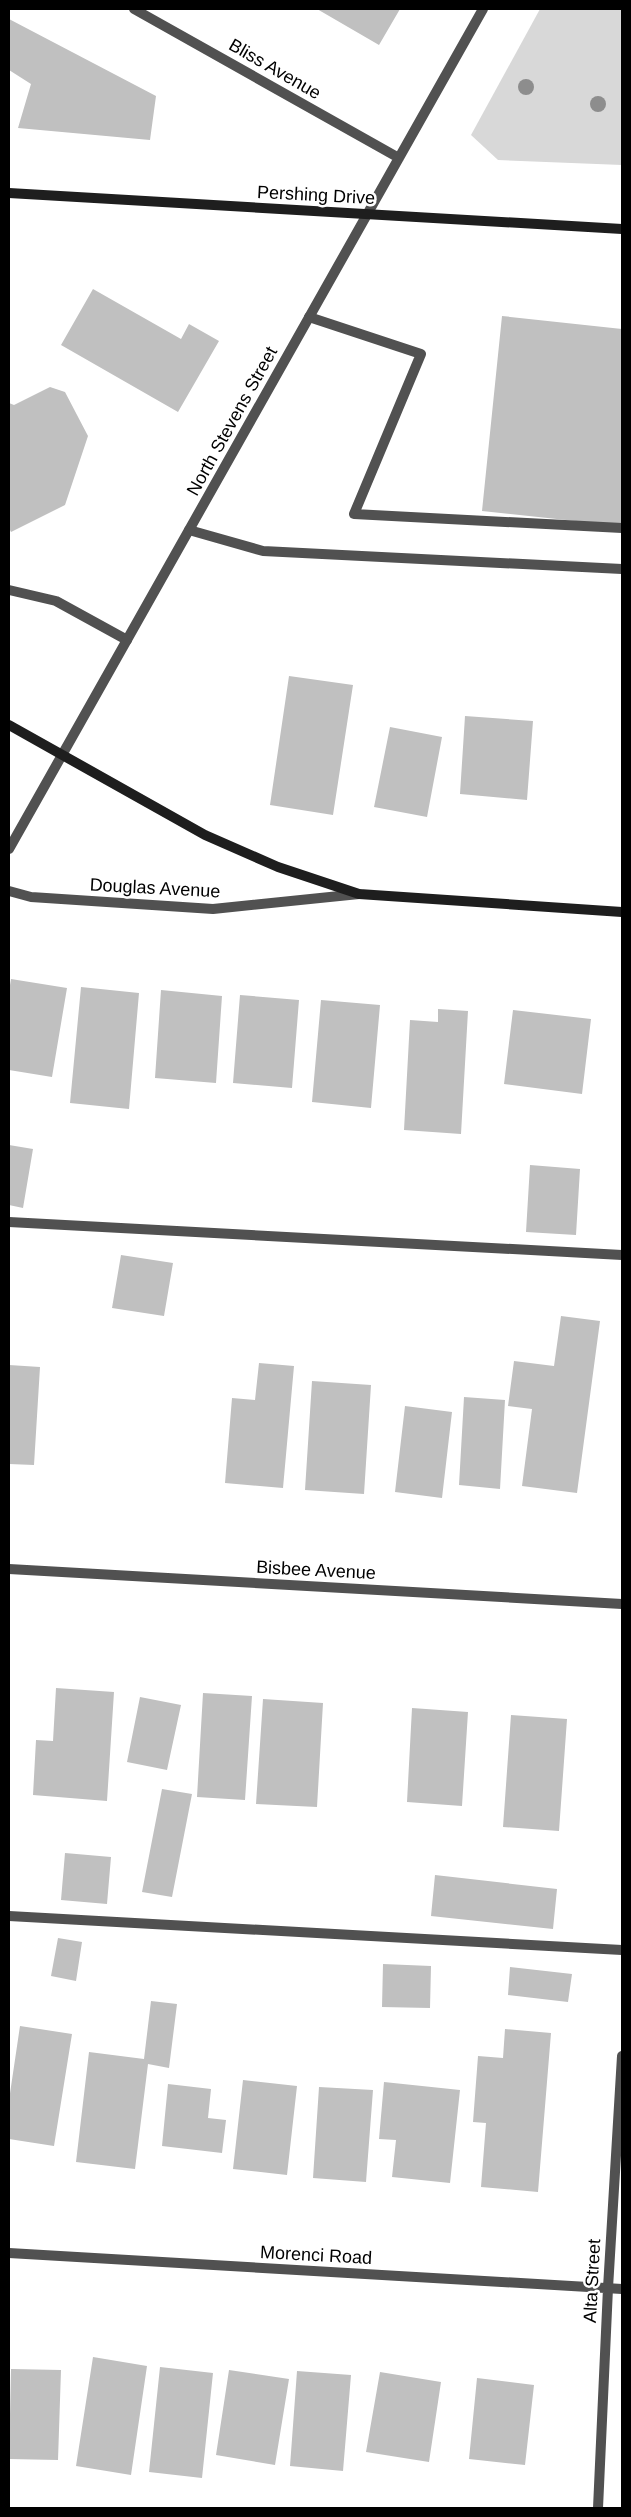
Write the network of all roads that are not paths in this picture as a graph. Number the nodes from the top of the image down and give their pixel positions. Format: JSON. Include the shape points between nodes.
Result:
{"nodes":[{"id":1,"x":134,"y":9,"type":"edge"},
{"id":2,"x":483,"y":9,"type":"edge"},
{"id":3,"x":399,"y":158,"type":"junction"},
{"id":4,"x":9,"y":193,"type":"edge"},
{"id":5,"x":367,"y":215,"type":"junction"},
{"id":6,"x":622,"y":229,"type":"edge"},
{"id":7,"x":309,"y":318,"type":"junction"},
{"id":8,"x":622,"y":528,"type":"edge"},
{"id":9,"x":189,"y":530,"type":"junction"},
{"id":10,"x":622,"y":569,"type":"edge"},
{"id":11,"x":9,"y":590,"type":"edge"},
{"id":12,"x":127,"y":640,"type":"junction"},
{"id":13,"x":9,"y":726,"type":"edge"},
{"id":14,"x":62,"y":755,"type":"junction"},
{"id":15,"x":9,"y":849,"type":"edge"},
{"id":16,"x":9,"y":891,"type":"edge"},
{"id":17,"x":360,"y":894,"type":"junction"},
{"id":18,"x":622,"y":912,"type":"edge"},
{"id":19,"x":9,"y":1222,"type":"edge"},
{"id":20,"x":622,"y":1255,"type":"edge"},
{"id":21,"x":9,"y":1569,"type":"edge"},
{"id":22,"x":622,"y":1604,"type":"edge"},
{"id":23,"x":9,"y":1916,"type":"edge"},
{"id":24,"x":622,"y":1950,"type":"edge"},
{"id":25,"x":622,"y":2056,"type":"edge"},
{"id":26,"x":9,"y":2253,"type":"edge"},
{"id":27,"x":608,"y":2288,"type":"junction"},
{"id":28,"x":622,"y":2289,"type":"edge"},
{"id":29,"x":598,"y":2508,"type":"edge"}],
"edges":[{"from":1,"to":3,"type":"street","name":"Bliss Avenue"},
{"from":2,"to":3,"type":"street","name":"North Stevens Street"},
{"from":3,"to":5,"type":"street","name":"North Stevens Street"},
{"from":4,"to":5,"type":"main road","name":"Pershing Drive"},
{"from":5,"to":6,"type":"main road","name":"Pershing Drive"},
{"from":5,"to":7,"type":"street","name":"North Stevens Street"},
{"from":7,"to":8,"type":"street","via":[[421,354],[354,514]]},
{"from":7,"to":9,"type":"street","name":"North Stevens Street"},
{"from":9,"to":10,"type":"street","via":[[263,551]]},
{"from":9,"to":12,"type":"street","name":"North Stevens Street"},
{"from":11,"to":12,"type":"street","via":[[56,601]]},
{"from":12,"to":14,"type":"street","name":"North Stevens Street"},
{"from":13,"to":14,"type":"main road","name":"Douglas Avenue"},
{"from":14,"to":15,"type":"street","name":"North Stevens Street"},
{"from":14,"to":17,"type":"main road","name":"Douglas Avenue","via":[[205,836],[278,867]]},
{"from":16,"to":17,"type":"street","name":"Douglas Avenue","via":[[31,897],[213,909]]},
{"from":17,"to":18,"type":"main road","name":"Douglas Avenue"},
{"from":19,"to":20,"type":"street"},
{"from":21,"to":22,"type":"street","name":"Bisbee Avenue"},
{"from":23,"to":24,"type":"street"},
{"from":25,"to":27,"type":"street","name":"Alta Street"},
{"from":26,"to":27,"type":"street","name":"Morenci Road"},
{"from":27,"to":28,"type":"street","name":"Morenci Road"},
{"from":27,"to":29,"type":"street","name":"Alta Street"}]}
